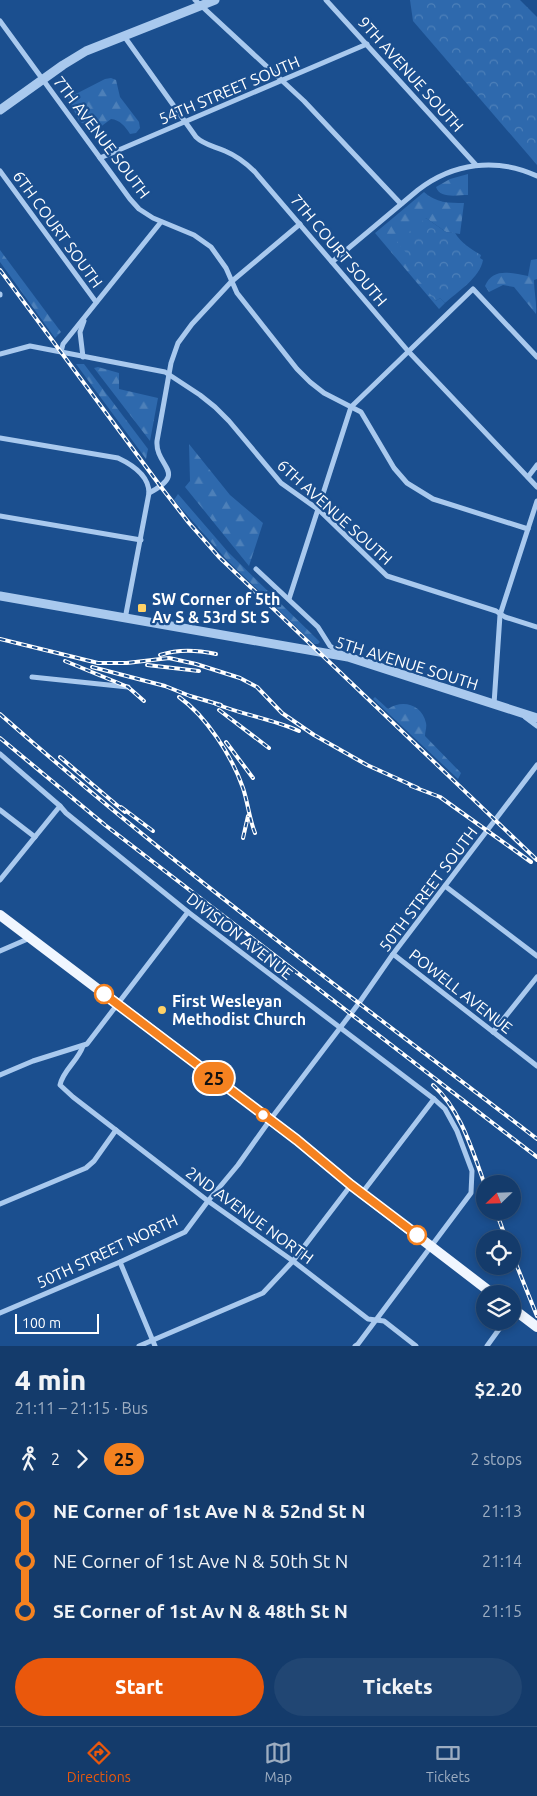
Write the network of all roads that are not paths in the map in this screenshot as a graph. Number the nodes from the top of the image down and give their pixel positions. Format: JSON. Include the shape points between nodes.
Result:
{"nodes":[{"id":1,"x":215,"y":0,"type":"edge"},
{"id":2,"x":326,"y":0,"type":"edge"},
{"id":3,"x":198,"y":3,"type":"edge"},
{"id":4,"x":0,"y":21,"type":"edge"},
{"id":5,"x":123,"y":35,"type":"junction"},
{"id":6,"x":367,"y":44,"type":"junction"},
{"id":7,"x":43,"y":79,"type":"junction"},
{"id":8,"x":282,"y":81,"type":"junction"},
{"id":9,"x":0,"y":110,"type":"edge"},
{"id":10,"x":184,"y":122,"type":"junction"},
{"id":11,"x":100,"y":158,"type":"junction"},
{"id":12,"x":476,"y":165,"type":"junction"},
{"id":13,"x":0,"y":171,"type":"edge"},
{"id":14,"x":537,"y":176,"type":"edge"},
{"id":15,"x":401,"y":204,"type":"junction"},
{"id":16,"x":161,"y":222,"type":"junction"},
{"id":17,"x":300,"y":224,"type":"junction"},
{"id":18,"x":332,"y":262,"type":"junction"},
{"id":19,"x":232,"y":282,"type":"junction"},
{"id":20,"x":96,"y":302,"type":"junction"},
{"id":21,"x":86,"y":316,"type":"junction"},
{"id":22,"x":408,"y":351,"type":"junction"},
{"id":23,"x":61,"y":352,"type":"junction"},
{"id":24,"x":7,"y":353,"type":"junction"},
{"id":25,"x":0,"y":354,"type":"edge"},
{"id":26,"x":83,"y":357,"type":"junction"},
{"id":27,"x":537,"y":357,"type":"edge"},
{"id":28,"x":0,"y":360,"type":"edge"},
{"id":29,"x":169,"y":374,"type":"junction"},
{"id":30,"x":351,"y":407,"type":"junction"},
{"id":31,"x":0,"y":438,"type":"edge"},
{"id":32,"x":537,"y":465,"type":"edge"},
{"id":33,"x":528,"y":478,"type":"junction"},
{"id":34,"x":537,"y":487,"type":"edge"},
{"id":35,"x":150,"y":493,"type":"junction"},
{"id":36,"x":537,"y":501,"type":"edge"},
{"id":37,"x":319,"y":510,"type":"junction"},
{"id":38,"x":0,"y":516,"type":"edge"},
{"id":39,"x":528,"y":530,"type":"junction"},
{"id":40,"x":141,"y":540,"type":"junction"},
{"id":41,"x":256,"y":569,"type":"dead end"},
{"id":42,"x":0,"y":596,"type":"edge"},
{"id":43,"x":289,"y":599,"type":"junction"},
{"id":44,"x":500,"y":615,"type":"junction"},
{"id":45,"x":125,"y":618,"type":"junction"},
{"id":46,"x":537,"y":627,"type":"edge"},
{"id":47,"x":348,"y":657,"type":"junction"},
{"id":48,"x":32,"y":677,"type":"dead end"},
{"id":49,"x":128,"y":687,"type":"dead end"},
{"id":50,"x":494,"y":705,"type":"junction"},
{"id":51,"x":521,"y":713,"type":"junction"},
{"id":52,"x":537,"y":718,"type":"edge"},
{"id":53,"x":537,"y":726,"type":"edge"},
{"id":54,"x":0,"y":754,"type":"edge"},
{"id":55,"x":537,"y":765,"type":"edge"},
{"id":56,"x":60,"y":806,"type":"junction"},
{"id":57,"x":0,"y":810,"type":"edge"},
{"id":58,"x":34,"y":837,"type":"junction"},
{"id":59,"x":0,"y":880,"type":"edge"},
{"id":60,"x":445,"y":886,"type":"junction"},
{"id":61,"x":188,"y":912,"type":"junction"},
{"id":62,"x":0,"y":914,"type":"edge"},
{"id":63,"x":31,"y":938,"type":"junction"},
{"id":64,"x":0,"y":951,"type":"edge"},
{"id":65,"x":393,"y":954,"type":"junction"},
{"id":66,"x":537,"y":956,"type":"edge"},
{"id":67,"x":537,"y":977,"type":"edge"},
{"id":68,"x":116,"y":1004,"type":"junction"},
{"id":69,"x":340,"y":1028,"type":"junction"},
{"id":70,"x":493,"y":1032,"type":"junction"},
{"id":71,"x":83,"y":1046,"type":"junction"},
{"id":72,"x":537,"y":1066,"type":"edge"},
{"id":73,"x":0,"y":1075,"type":"edge"},
{"id":74,"x":434,"y":1099,"type":"junction"},
{"id":75,"x":270,"y":1120,"type":"junction"},
{"id":76,"x":116,"y":1130,"type":"junction"},
{"id":77,"x":351,"y":1185,"type":"junction"},
{"id":78,"x":362,"y":1193,"type":"junction"},
{"id":79,"x":208,"y":1200,"type":"junction"},
{"id":80,"x":0,"y":1204,"type":"edge"},
{"id":81,"x":432,"y":1247,"type":"junction"},
{"id":82,"x":292,"y":1261,"type":"junction"},
{"id":83,"x":120,"y":1262,"type":"junction"},
{"id":84,"x":482,"y":1285,"type":"edge"},
{"id":85,"x":0,"y":1313,"type":"edge"},
{"id":86,"x":521,"y":1316,"type":"edge"},
{"id":87,"x":378,"y":1320,"type":"junction"},
{"id":88,"x":537,"y":1327,"type":"edge"},
{"id":89,"x":499,"y":1330,"type":"edge"},
{"id":90,"x":154,"y":1343,"type":"edge"},
{"id":91,"x":140,"y":1346,"type":"edge"},
{"id":92,"x":355,"y":1346,"type":"edge"},
{"id":93,"x":416,"y":1346,"type":"edge"},
{"id":94,"x":487,"y":1346,"type":"edge"}],
"edges":[{"from":1,"to":3,"type":"street"},
{"from":2,"to":6,"type":"street","name":"9TH AVENUE SOUTH"},
{"from":3,"to":5,"type":"street"},
{"from":3,"to":8,"type":"street"},
{"from":4,"to":7,"type":"street","name":"7TH AVENUE SOUTH"},
{"from":5,"to":7,"type":"street","via":[[78,55]]},
{"from":5,"to":10,"type":"street","name":"7TH COURT SOUTH"},
{"from":6,"to":8,"type":"street","name":"54TH STREET SOUTH"},
{"from":6,"to":12,"type":"street","name":"9TH AVENUE SOUTH"},
{"from":7,"to":9,"type":"street"},
{"from":7,"to":11,"type":"street","name":"7TH AVENUE SOUTH"},
{"from":8,"to":10,"type":"street","name":"54TH STREET SOUTH"},
{"from":8,"to":15,"type":"street"},
{"from":10,"to":11,"type":"street","name":"54TH STREET SOUTH"},
{"from":10,"to":17,"type":"street","name":"7TH COURT SOUTH","via":[[200,141],[232,154],[250,166]]},
{"from":11,"to":16,"type":"street","name":"7TH AVENUE SOUTH","via":[[134,204]]},
{"from":12,"to":14,"type":"street","via":[[507,166]]},
{"from":12,"to":15,"type":"street","via":[[435,178]]},
{"from":13,"to":20,"type":"street","name":"6TH COURT SOUTH"},
{"from":15,"to":18,"type":"street"},
{"from":16,"to":19,"type":"street","name":"7TH AVENUE SOUTH","via":[[189,232],[207,244],[222,260]]},
{"from":16,"to":20,"type":"street"},
{"from":17,"to":18,"type":"street","name":"7TH COURT SOUTH"},
{"from":17,"to":19,"type":"street"},
{"from":18,"to":22,"type":"street","name":"7TH COURT SOUTH"},
{"from":19,"to":29,"type":"street","via":[[178,343]]},
{"from":19,"to":30,"type":"street","name":"7TH AVENUE SOUTH","via":[[303,376],[324,393]]},
{"from":20,"to":21,"type":"street"},
{"from":21,"to":23,"type":"street","via":[[63,344]]},
{"from":21,"to":26,"type":"street","via":[[80,332]]},
{"from":22,"to":27,"type":"street","via":[[473,289]]},
{"from":22,"to":30,"type":"street"},
{"from":22,"to":33,"type":"street","name":"7TH COURT SOUTH"},
{"from":23,"to":24,"type":"street","name":"6TH AVENUE SOUTH","via":[[30,346]]},
{"from":23,"to":26,"type":"street","name":"6TH AVENUE SOUTH"},
{"from":24,"to":25,"type":"street","name":"6TH AVENUE SOUTH"},
{"from":24,"to":28,"type":"street"},
{"from":26,"to":29,"type":"street","name":"6TH AVENUE SOUTH"},
{"from":29,"to":35,"type":"street","via":[[157,445],[169,475],[161,487]]},
{"from":29,"to":37,"type":"street","name":"6TH AVENUE SOUTH","via":[[215,407],[281,483]]},
{"from":30,"to":37,"type":"street"},
{"from":30,"to":39,"type":"street","name":"7TH AVENUE SOUTH","via":[[361,412],[398,473],[419,492]]},
{"from":31,"to":35,"type":"street","via":[[118,458],[130,463],[141,474],[148,482]]},
{"from":32,"to":33,"type":"street"},
{"from":33,"to":34,"type":"street","name":"7TH COURT SOUTH"},
{"from":35,"to":40,"type":"street"},
{"from":36,"to":39,"type":"street"},
{"from":37,"to":43,"type":"street"},
{"from":37,"to":44,"type":"street","name":"6TH AVENUE SOUTH","via":[[387,576]]},
{"from":38,"to":40,"type":"street"},
{"from":39,"to":44,"type":"street"},
{"from":40,"to":45,"type":"street"},
{"from":41,"to":43,"type":"street"},
{"from":42,"to":45,"type":"street","name":"5TH AVENUE SOUTH"},
{"from":43,"to":47,"type":"street","via":[[318,628],[330,646]]},
{"from":44,"to":46,"type":"street","name":"6TH AVENUE SOUTH"},
{"from":44,"to":50,"type":"street"},
{"from":45,"to":47,"type":"street","name":"5TH AVENUE SOUTH"},
{"from":47,"to":50,"type":"street","name":"5TH AVENUE SOUTH"},
{"from":48,"to":49,"type":"street"},
{"from":50,"to":51,"type":"street","name":"5TH AVENUE SOUTH"},
{"from":51,"to":52,"type":"street","name":"5TH AVENUE SOUTH"},
{"from":51,"to":53,"type":"street"},
{"from":54,"to":56,"type":"street","name":"DIVISION AVENUE"},
{"from":55,"to":60,"type":"street","name":"50TH STREET SOUTH"},
{"from":56,"to":58,"type":"street"},
{"from":56,"to":61,"type":"street","name":"DIVISION AVENUE"},
{"from":57,"to":58,"type":"street"},
{"from":58,"to":59,"type":"street"},
{"from":60,"to":65,"type":"street","name":"50TH STREET SOUTH"},
{"from":60,"to":66,"type":"street"},
{"from":61,"to":68,"type":"street"},
{"from":61,"to":69,"type":"street","name":"DIVISION AVENUE"},
{"from":62,"to":63,"type":"main road"},
{"from":63,"to":64,"type":"street"},
{"from":63,"to":68,"type":"main road"},
{"from":65,"to":69,"type":"street","name":"50TH STREET SOUTH"},
{"from":65,"to":70,"type":"street","name":"POWELL AVENUE"},
{"from":67,"to":70,"type":"street"},
{"from":68,"to":71,"type":"street"},
{"from":68,"to":75,"type":"main road"},
{"from":69,"to":74,"type":"street","name":"DIVISION AVENUE"},
{"from":69,"to":75,"type":"street","name":"50TH STREET NORTH"},
{"from":70,"to":72,"type":"street","name":"POWELL AVENUE"},
{"from":71,"to":73,"type":"street"},
{"from":71,"to":76,"type":"street","name":"2ND AVENUE NORTH","via":[[60,1085]]},
{"from":74,"to":78,"type":"street"},
{"from":74,"to":81,"type":"street","name":"DIVISION AVENUE","via":[[446,1110],[457,1131],[472,1171],[473,1188]]},
{"from":75,"to":77,"type":"main road"},
{"from":75,"to":79,"type":"street","name":"50TH STREET NORTH"},
{"from":76,"to":79,"type":"street","name":"2ND AVENUE NORTH"},
{"from":76,"to":80,"type":"street","via":[[86,1168]]},
{"from":77,"to":78,"type":"main road"},
{"from":77,"to":82,"type":"street"},
{"from":78,"to":81,"type":"main road"},
{"from":79,"to":82,"type":"street","name":"2ND AVENUE NORTH"},
{"from":79,"to":83,"type":"street","name":"50TH STREET NORTH","via":[[185,1232]]},
{"from":81,"to":84,"type":"main road"},
{"from":81,"to":87,"type":"street","name":"DIVISION AVENUE"},
{"from":82,"to":87,"type":"street","name":"2ND AVENUE NORTH","via":[[368,1319]]},
{"from":82,"to":90,"type":"street","via":[[263,1293]]},
{"from":83,"to":85,"type":"street","name":"50TH STREET NORTH"},
{"from":83,"to":90,"type":"street"},
{"from":86,"to":88,"type":"main road"},
{"from":87,"to":92,"type":"street","name":"DIVISION AVENUE"},
{"from":87,"to":93,"type":"street","name":"2ND AVENUE NORTH"},
{"from":89,"to":94,"type":"street"},
{"from":90,"to":91,"type":"street"}]}
